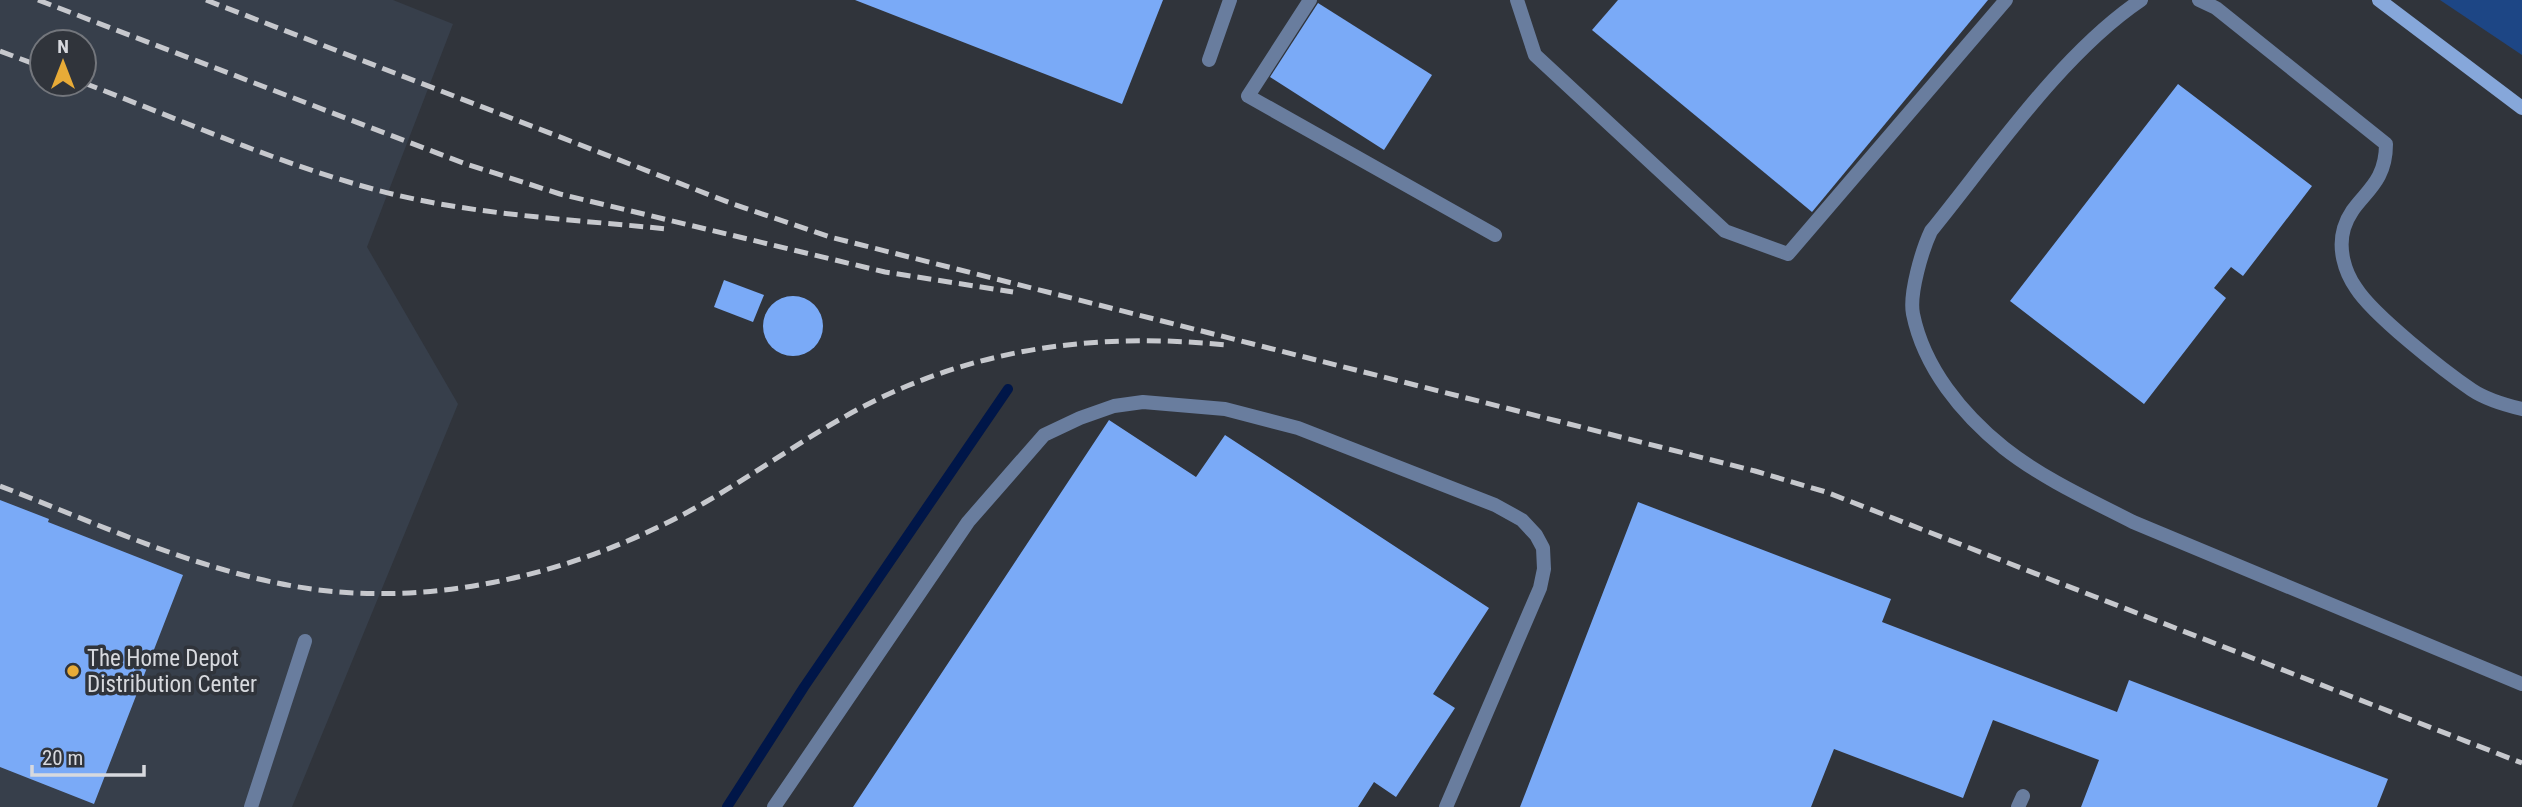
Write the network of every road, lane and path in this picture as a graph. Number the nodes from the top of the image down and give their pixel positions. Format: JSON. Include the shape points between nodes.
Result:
{"nodes":[{"id":1,"x":1230,"y":0,"type":"edge"},
{"id":2,"x":1310,"y":0,"type":"edge"},
{"id":3,"x":1517,"y":0,"type":"edge"},
{"id":4,"x":2006,"y":0,"type":"edge"},
{"id":5,"x":2141,"y":0,"type":"edge"},
{"id":6,"x":2199,"y":0,"type":"edge"},
{"id":7,"x":2379,"y":0,"type":"edge"},
{"id":8,"x":1209,"y":60,"type":"dead end"},
{"id":9,"x":2522,"y":108,"type":"edge"},
{"id":10,"x":1495,"y":235,"type":"dead end"},
{"id":11,"x":2522,"y":410,"type":"edge"},
{"id":12,"x":305,"y":641,"type":"dead end"},
{"id":13,"x":2522,"y":684,"type":"edge"},
{"id":14,"x":251,"y":807,"type":"edge"},
{"id":15,"x":774,"y":807,"type":"edge"},
{"id":16,"x":1446,"y":807,"type":"edge"}],
"edges":[{"from":1,"to":8,"type":"lane"},
{"from":2,"to":10,"type":"lane","via":[[1248,96]]},
{"from":3,"to":4,"type":"lane","via":[[1535,55],[1726,231],[1788,254]]},
{"from":5,"to":13,"type":"lane","via":[[2078,52],[1931,231],[1922,250],[1912,312],[1936,374],[1954,399],[2004,448],[2074,492],[2133,522]]},
{"from":6,"to":11,"type":"lane","via":[[2216,8],[2386,144],[2386,163],[2377,181],[2345,225],[2340,249],[2354,286],[2368,304],[2474,391]]},
{"from":7,"to":9,"type":"main road"},
{"from":12,"to":14,"type":"lane"},
{"from":15,"to":16,"type":"lane","via":[[940,561],[1044,435],[1114,406],[1143,402],[1225,409],[1298,428],[1495,505],[1522,520],[1536,536],[1543,548],[1540,588]]}]}
